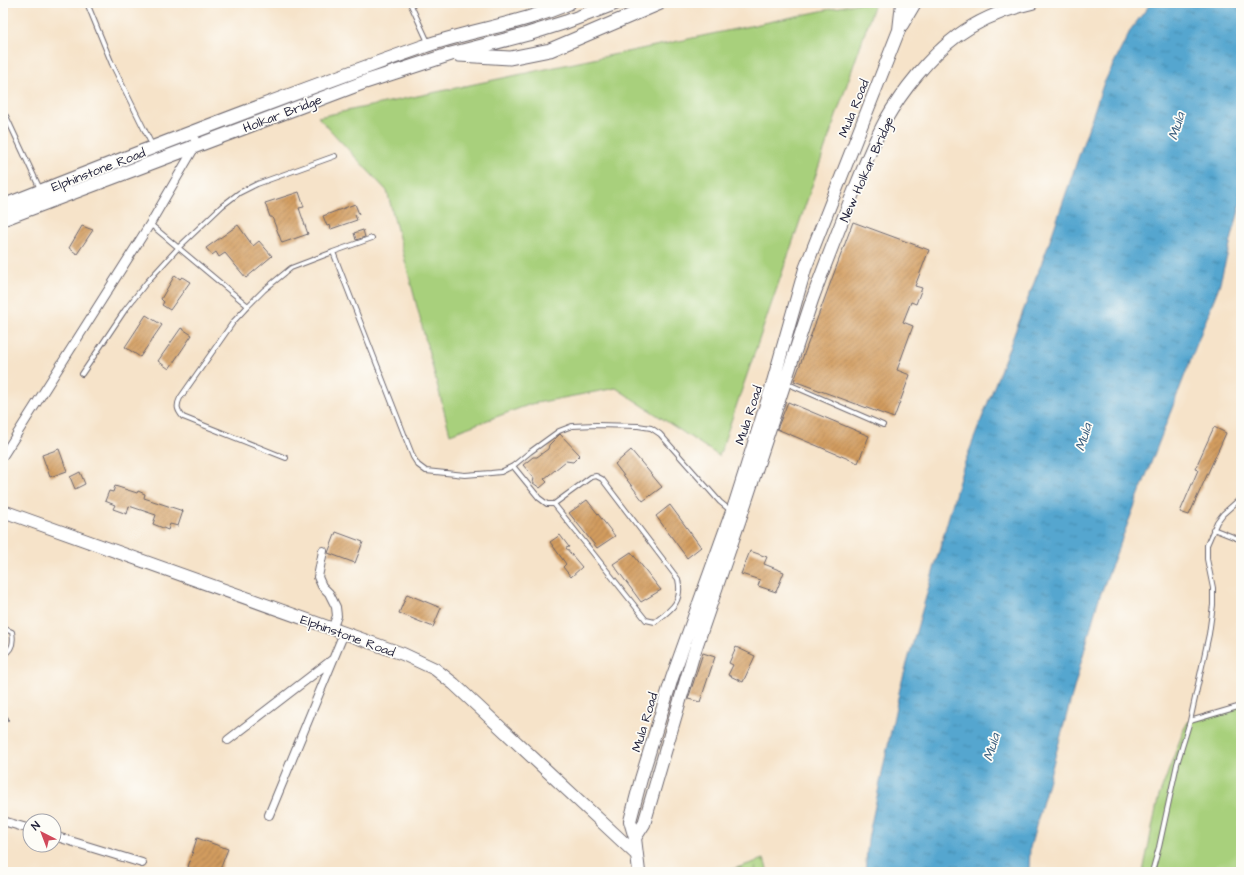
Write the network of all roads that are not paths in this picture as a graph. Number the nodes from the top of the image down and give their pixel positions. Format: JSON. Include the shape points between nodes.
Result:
{"nodes":[{"id":1,"x":87,"y":3,"type":"edge"},
{"id":2,"x":410,"y":3,"type":"edge"},
{"id":3,"x":569,"y":3,"type":"edge"},
{"id":4,"x":616,"y":3,"type":"edge"},
{"id":5,"x":660,"y":3,"type":"edge"},
{"id":6,"x":902,"y":3,"type":"edge"},
{"id":7,"x":915,"y":3,"type":"edge"},
{"id":8,"x":1032,"y":3,"type":"edge"},
{"id":9,"x":899,"y":30,"type":"junction"},
{"id":10,"x":428,"y":45,"type":"junction"},
{"id":11,"x":451,"y":54,"type":"junction"},
{"id":12,"x":3,"y":115,"type":"edge"},
{"id":13,"x":195,"y":139,"type":"junction"},
{"id":14,"x":153,"y":148,"type":"junction"},
{"id":15,"x":335,"y":156,"type":"dead end"},
{"id":16,"x":41,"y":191,"type":"junction"},
{"id":17,"x":3,"y":206,"type":"edge"},
{"id":18,"x":3,"y":219,"type":"edge"},
{"id":19,"x":150,"y":224,"type":"junction"},
{"id":20,"x":372,"y":238,"type":"dead end"},
{"id":21,"x":179,"y":247,"type":"junction"},
{"id":22,"x":333,"y":252,"type":"junction"},
{"id":23,"x":798,"y":295,"type":"junction"},
{"id":24,"x":812,"y":300,"type":"junction"},
{"id":25,"x":248,"y":306,"type":"junction"},
{"id":26,"x":82,"y":374,"type":"dead end"},
{"id":27,"x":779,"y":380,"type":"junction"},
{"id":28,"x":884,"y":425,"type":"dead end"},
{"id":29,"x":3,"y":456,"type":"edge"},
{"id":30,"x":286,"y":458,"type":"dead end"},
{"id":31,"x":513,"y":466,"type":"junction"},
{"id":32,"x":1241,"y":498,"type":"edge"},
{"id":33,"x":554,"y":504,"type":"junction"},
{"id":34,"x":3,"y":511,"type":"edge"},
{"id":35,"x":736,"y":515,"type":"junction"},
{"id":36,"x":1213,"y":529,"type":"junction"},
{"id":37,"x":1241,"y":540,"type":"edge"},
{"id":38,"x":323,"y":551,"type":"dead end"},
{"id":39,"x":697,"y":627,"type":"junction"},
{"id":40,"x":3,"y":628,"type":"edge"},
{"id":41,"x":332,"y":629,"type":"junction"},
{"id":42,"x":344,"y":633,"type":"junction"},
{"id":43,"x":3,"y":655,"type":"edge"},
{"id":44,"x":333,"y":660,"type":"junction"},
{"id":45,"x":664,"y":704,"type":"junction"},
{"id":46,"x":1241,"y":706,"type":"edge"},
{"id":47,"x":678,"y":708,"type":"junction"},
{"id":48,"x":1190,"y":721,"type":"junction"},
{"id":49,"x":228,"y":740,"type":"dead end"},
{"id":50,"x":269,"y":815,"type":"dead end"},
{"id":51,"x":3,"y":821,"type":"edge"},
{"id":52,"x":22,"y":827,"type":"edge"},
{"id":53,"x":62,"y":838,"type":"edge"},
{"id":54,"x":635,"y":838,"type":"junction"},
{"id":55,"x":636,"y":854,"type":"junction"},
{"id":56,"x":142,"y":863,"type":"dead end"},
{"id":57,"x":639,"y":872,"type":"edge"},
{"id":58,"x":1152,"y":872,"type":"edge"}],
"edges":[{"from":1,"to":14,"type":"lane","via":[[112,64]]},
{"from":2,"to":10,"type":"lane"},
{"from":3,"to":10,"type":"main road","via":[[548,13]]},
{"from":4,"to":11,"type":"main road","name":"Holkar Bridge","via":[[528,34]]},
{"from":5,"to":11,"type":"main road","via":[[550,50],[510,58]]},
{"from":6,"to":9,"type":"main road","name":"Mula Road"},
{"from":7,"to":9,"type":"main road"},
{"from":8,"to":24,"type":"main road","name":"New Holkar Bridge","via":[[1006,10],[957,36],[923,69],[896,102],[872,148]]},
{"from":9,"to":23,"type":"main road","name":"Mula Road","via":[[805,269]]},
{"from":10,"to":13,"type":"main road","via":[[356,71]]},
{"from":11,"to":13,"type":"main road","name":"Holkar Bridge"},
{"from":12,"to":16,"type":"lane","via":[[6,116]]},
{"from":13,"to":14,"type":"main road","name":"Elphinstone Road"},
{"from":13,"to":18,"type":"main road","name":"Holkar Bridge"},
{"from":13,"to":19,"type":"street"},
{"from":14,"to":16,"type":"main road","name":"Elphinstone Road"},
{"from":15,"to":21,"type":"lane","via":[[239,193]]},
{"from":16,"to":17,"type":"main road","name":"Elphinstone Road"},
{"from":19,"to":21,"type":"lane"},
{"from":19,"to":29,"type":"street"},
{"from":20,"to":22,"type":"lane"},
{"from":21,"to":25,"type":"lane"},
{"from":21,"to":26,"type":"lane","via":[[134,299]]},
{"from":22,"to":25,"type":"lane","via":[[291,268]]},
{"from":22,"to":31,"type":"lane","via":[[418,465],[426,471],[465,475],[501,472]]},
{"from":23,"to":24,"type":"main road"},
{"from":23,"to":27,"type":"main road","name":"Mula Road"},
{"from":24,"to":27,"type":"main road","name":"Mula Road"},
{"from":25,"to":30,"type":"lane","via":[[234,320],[180,398],[178,411],[183,417]]},
{"from":27,"to":28,"type":"lane"},
{"from":27,"to":35,"type":"main road","name":"Mula Road"},
{"from":31,"to":33,"type":"lane","via":[[540,498],[547,504]]},
{"from":31,"to":35,"type":"lane","via":[[559,431],[572,426],[651,428],[660,434],[720,502]]},
{"from":32,"to":36,"type":"lane","via":[[1223,514]]},
{"from":33,"to":33,"type":"lane","via":[[591,477],[602,479],[678,579],[680,588],[673,608],[655,622],[646,620]]},
{"from":34,"to":41,"type":"main road","name":"Elphinstone Road"},
{"from":35,"to":39,"type":"main road","name":"Mula Road"},
{"from":36,"to":37,"type":"lane"},
{"from":36,"to":48,"type":"lane","via":[[1207,545],[1207,559],[1213,588],[1213,606]]},
{"from":38,"to":41,"type":"street","via":[[318,577],[322,586],[330,593],[336,607],[337,616]]},
{"from":39,"to":45,"type":"main road","name":"Mula Road"},
{"from":39,"to":47,"type":"main road","name":"Mula Road"},
{"from":40,"to":43,"type":"lane","via":[[12,632],[14,639],[12,648]]},
{"from":41,"to":42,"type":"main road","name":"Elphinstone Road"},
{"from":42,"to":44,"type":"street"},
{"from":42,"to":55,"type":"main road","name":"Elphinstone Road","via":[[403,654],[435,669]]},
{"from":44,"to":49,"type":"street"},
{"from":44,"to":50,"type":"street"},
{"from":45,"to":47,"type":"main road"},
{"from":45,"to":54,"type":"main road","name":"Mula Road","via":[[630,821]]},
{"from":46,"to":48,"type":"lane"},
{"from":47,"to":54,"type":"main road","name":"Mula Road","via":[[644,824]]},
{"from":48,"to":58,"type":"lane","via":[[1177,764]]},
{"from":51,"to":52,"type":"street"},
{"from":53,"to":56,"type":"street"},
{"from":54,"to":55,"type":"main road","name":"Mula Road"},
{"from":55,"to":57,"type":"main road","name":"Mula Road"}]}
